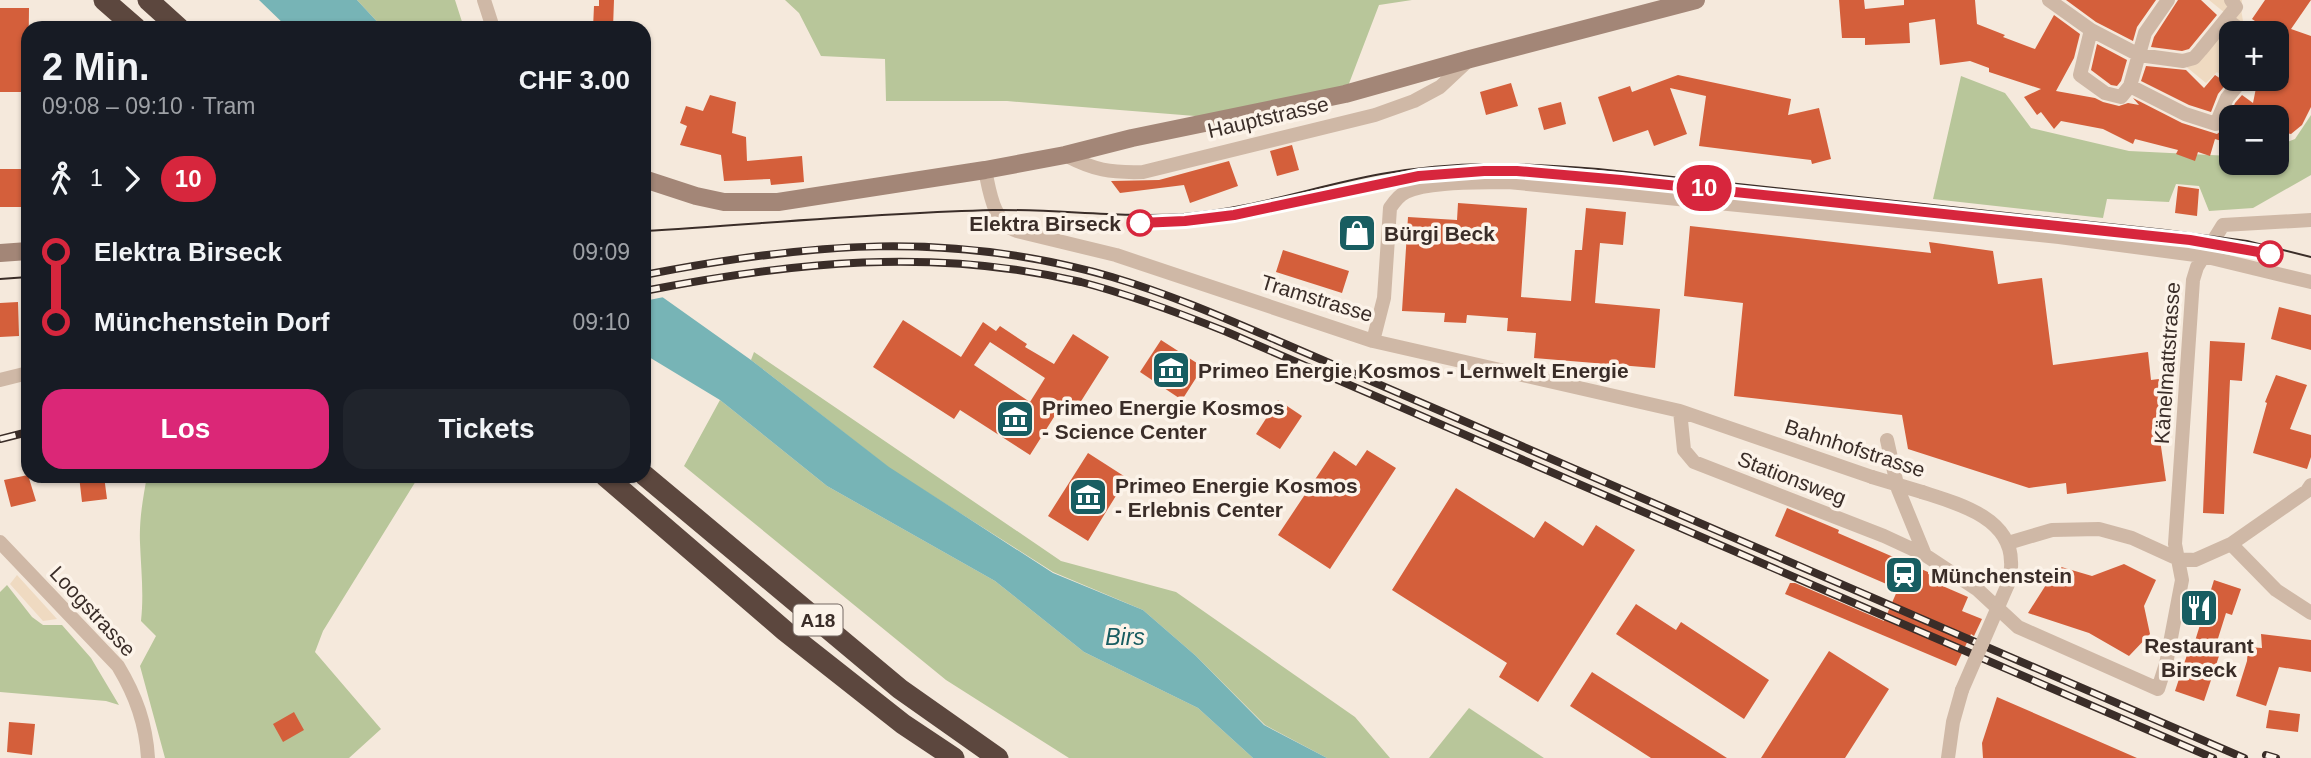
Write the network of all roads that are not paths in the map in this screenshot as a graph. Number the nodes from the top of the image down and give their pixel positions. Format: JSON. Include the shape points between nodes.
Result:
{"nodes":[{"id":1,"x":104,"y":0,"type":"edge"},
{"id":2,"x":148,"y":0,"type":"edge"},
{"id":3,"x":484,"y":0,"type":"edge"},
{"id":4,"x":1696,"y":0,"type":"edge"},
{"id":5,"x":2049,"y":0,"type":"edge"},
{"id":6,"x":2168,"y":0,"type":"edge"},
{"id":7,"x":2231,"y":0,"type":"edge"},
{"id":8,"x":2227,"y":20,"type":"joint"},
{"id":9,"x":128,"y":21,"type":"edge"},
{"id":10,"x":171,"y":21,"type":"edge"},
{"id":11,"x":492,"y":21,"type":"edge"},
{"id":12,"x":2091,"y":30,"type":"junction"},
{"id":13,"x":2139,"y":55,"type":"junction"},
{"id":14,"x":1469,"y":59,"type":"junction"},
{"id":15,"x":2130,"y":86,"type":"junction"},
{"id":16,"x":2235,"y":91,"type":"edge"},
{"id":17,"x":1065,"y":155,"type":"junction"},
{"id":18,"x":985,"y":170,"type":"junction"},
{"id":19,"x":651,"y":181,"type":"edge"},
{"id":20,"x":2311,"y":220,"type":"edge"},
{"id":21,"x":21,"y":252,"type":"edge"},
{"id":22,"x":0,"y":253,"type":"edge"},
{"id":23,"x":2203,"y":256,"type":"junction"},
{"id":24,"x":2311,"y":282,"type":"edge"},
{"id":25,"x":1373,"y":341,"type":"junction"},
{"id":26,"x":21,"y":375,"type":"edge"},
{"id":27,"x":0,"y":380,"type":"edge"},
{"id":28,"x":1680,"y":411,"type":"junction"},
{"id":29,"x":1887,"y":440,"type":"dead end"},
{"id":30,"x":651,"y":481,"type":"edge"},
{"id":31,"x":613,"y":483,"type":"edge"},
{"id":32,"x":2311,"y":485,"type":"edge"},
{"id":33,"x":0,"y":542,"type":"edge"},
{"id":34,"x":2008,"y":543,"type":"junction"},
{"id":35,"x":2231,"y":544,"type":"junction"},
{"id":36,"x":1925,"y":555,"type":"junction"},
{"id":37,"x":2178,"y":559,"type":"junction"},
{"id":38,"x":2311,"y":613,"type":"edge"},
{"id":39,"x":148,"y":758,"type":"edge"},
{"id":40,"x":954,"y":758,"type":"edge"},
{"id":41,"x":998,"y":758,"type":"edge"},
{"id":42,"x":1948,"y":758,"type":"edge"}],
"edges":[{"from":1,"to":9,"type":"highway"},
{"from":2,"to":10,"type":"highway"},
{"from":3,"to":11,"type":"street"},
{"from":4,"to":14,"type":"main road","name":"Hauptstrasse"},
{"from":5,"to":12,"type":"street"},
{"from":6,"to":13,"type":"street","via":[[2145,33]]},
{"from":7,"to":8,"type":"street","via":[[2236,7]]},
{"from":8,"to":13,"type":"street","via":[[2194,58],[2183,61]]},
{"from":12,"to":13,"type":"street"},
{"from":12,"to":15,"type":"street","via":[[2080,75],[2105,93],[2121,97]]},
{"from":13,"to":15,"type":"street"},
{"from":14,"to":17,"type":"main road","name":"Hauptstrasse","via":[[1345,94]]},
{"from":14,"to":17,"type":"street","name":"Hauptstrasse","via":[[1440,87],[1375,115],[1143,172],[1090,168]]},
{"from":15,"to":16,"type":"street","via":[[2216,124]]},
{"from":17,"to":18,"type":"main road","name":"Hauptstrasse"},
{"from":18,"to":19,"type":"main road","name":"Hauptstrasse","via":[[778,202],[724,202]]},
{"from":18,"to":25,"type":"street","name":"Tramstrasse","via":[[995,210],[1010,229],[1116,255]]},
{"from":20,"to":23,"type":"street","name":"Känelmattstrasse","via":[[2228,223],[2218,230]]},
{"from":21,"to":22,"type":"main road"},
{"from":23,"to":24,"type":"street","name":"Tramstrasse"},
{"from":23,"to":25,"type":"street","name":"Tramstrasse","via":[[2059,237],[1521,183],[1446,185],[1405,192],[1390,208],[1384,298]]},
{"from":23,"to":37,"type":"street","name":"Känelmattstrasse","via":[[2193,280],[2175,544]]},
{"from":25,"to":28,"type":"street","name":"Bahnhofstrasse"},
{"from":26,"to":27,"type":"street"},
{"from":28,"to":34,"type":"street","name":"Bahnhofstrasse","bridge":true,"via":[[1957,504],[1996,525]]},
{"from":28,"to":36,"type":"street","name":"Stationsweg","via":[[1684,450],[1694,462]]},
{"from":29,"to":36,"type":"street","via":[[1898,489]]},
{"from":30,"to":41,"type":"highway","number":"A18","via":[[900,689]]},
{"from":31,"to":40,"type":"highway","number":"A18","via":[[785,631]]},
{"from":32,"to":35,"type":"street"},
{"from":33,"to":39,"type":"street","name":"Loogstrasse","via":[[118,666],[140,712]]},
{"from":34,"to":37,"type":"street","via":[[2052,530],[2099,529]]},
{"from":34,"to":42,"type":"street","bridge":true,"via":[[2012,563],[2008,584],[1962,690]]},
{"from":35,"to":37,"type":"street","via":[[2195,560]]},
{"from":35,"to":38,"type":"street","via":[[2276,590]]},
{"from":36,"to":37,"type":"street","name":"Stationsweg","via":[[1978,590],[2018,627],[2158,689],[2180,596]]}]}
